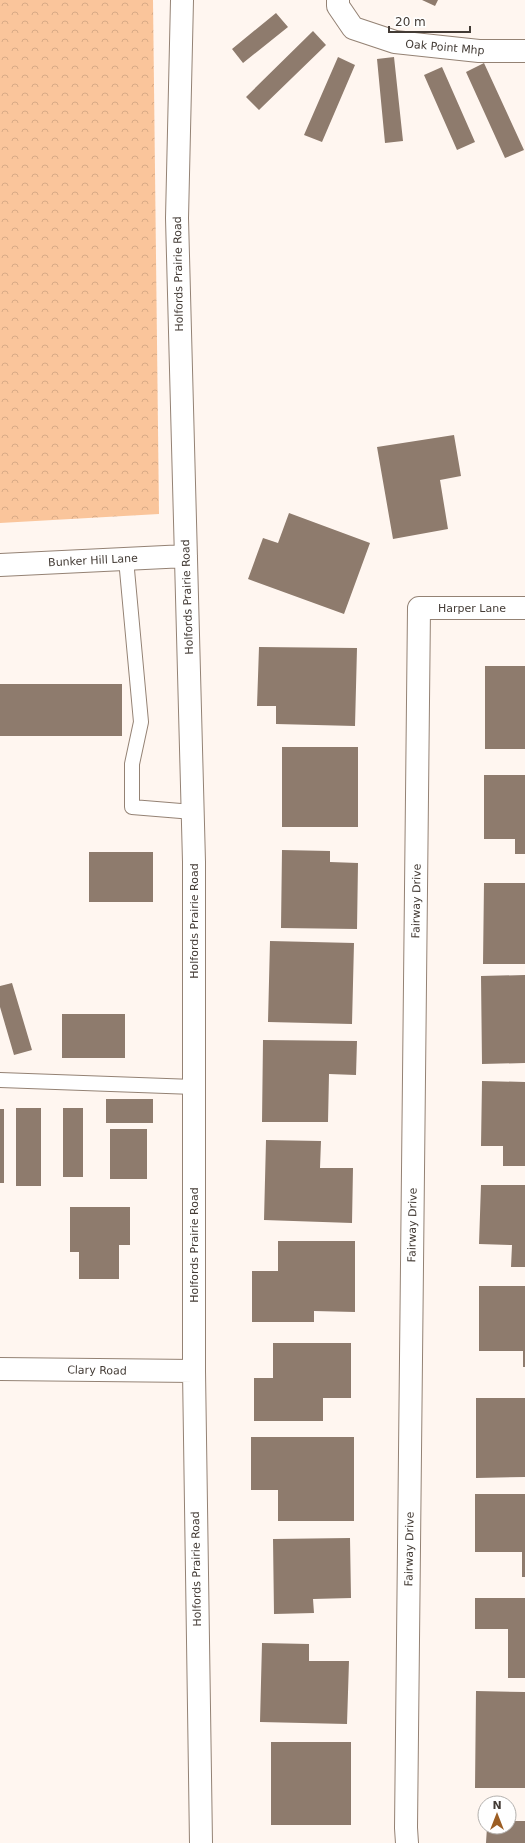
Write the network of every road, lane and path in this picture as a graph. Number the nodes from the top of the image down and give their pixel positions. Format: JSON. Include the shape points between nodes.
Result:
{"nodes":[{"id":1,"x":182,"y":0,"type":"edge"},
{"id":2,"x":338,"y":0,"type":"edge"},
{"id":3,"x":525,"y":51,"type":"edge"},
{"id":4,"x":186,"y":556,"type":"junction"},
{"id":5,"x":126,"y":559,"type":"junction"},
{"id":6,"x":0,"y":566,"type":"edge"},
{"id":7,"x":419,"y":608,"type":"joint"},
{"id":8,"x":525,"y":608,"type":"edge"},
{"id":9,"x":193,"y":812,"type":"junction"},
{"id":10,"x":0,"y":1080,"type":"edge"},
{"id":11,"x":194,"y":1087,"type":"junction"},
{"id":12,"x":0,"y":1369,"type":"edge"},
{"id":13,"x":194,"y":1371,"type":"junction"},
{"id":14,"x":201,"y":1843,"type":"edge"},
{"id":15,"x":407,"y":1843,"type":"edge"}],
"edges":[{"from":1,"to":4,"type":"street","name":"Holfords Prairie Road","via":[[177,234]]},
{"from":2,"to":3,"type":"street","name":"Oak Point Mhp","via":[[338,6],[354,28],[395,42],[479,51]]},
{"from":4,"to":5,"type":"street","name":"Bunker Hill Lane"},
{"from":4,"to":9,"type":"street","name":"Holfords Prairie Road"},
{"from":5,"to":6,"type":"street","name":"Bunker Hill Lane"},
{"from":5,"to":9,"type":"lane","via":[[140,722],[132,764],[132,807]]},
{"from":7,"to":8,"type":"street","name":"Harper Lane"},
{"from":7,"to":15,"type":"street","name":"Fairway Drive"},
{"from":9,"to":11,"type":"street","name":"Holfords Prairie Road"},
{"from":10,"to":11,"type":"lane"},
{"from":11,"to":13,"type":"street","name":"Holfords Prairie Road"},
{"from":12,"to":13,"type":"street","name":"Clary Road"},
{"from":13,"to":14,"type":"street","name":"Holfords Prairie Road"}]}
